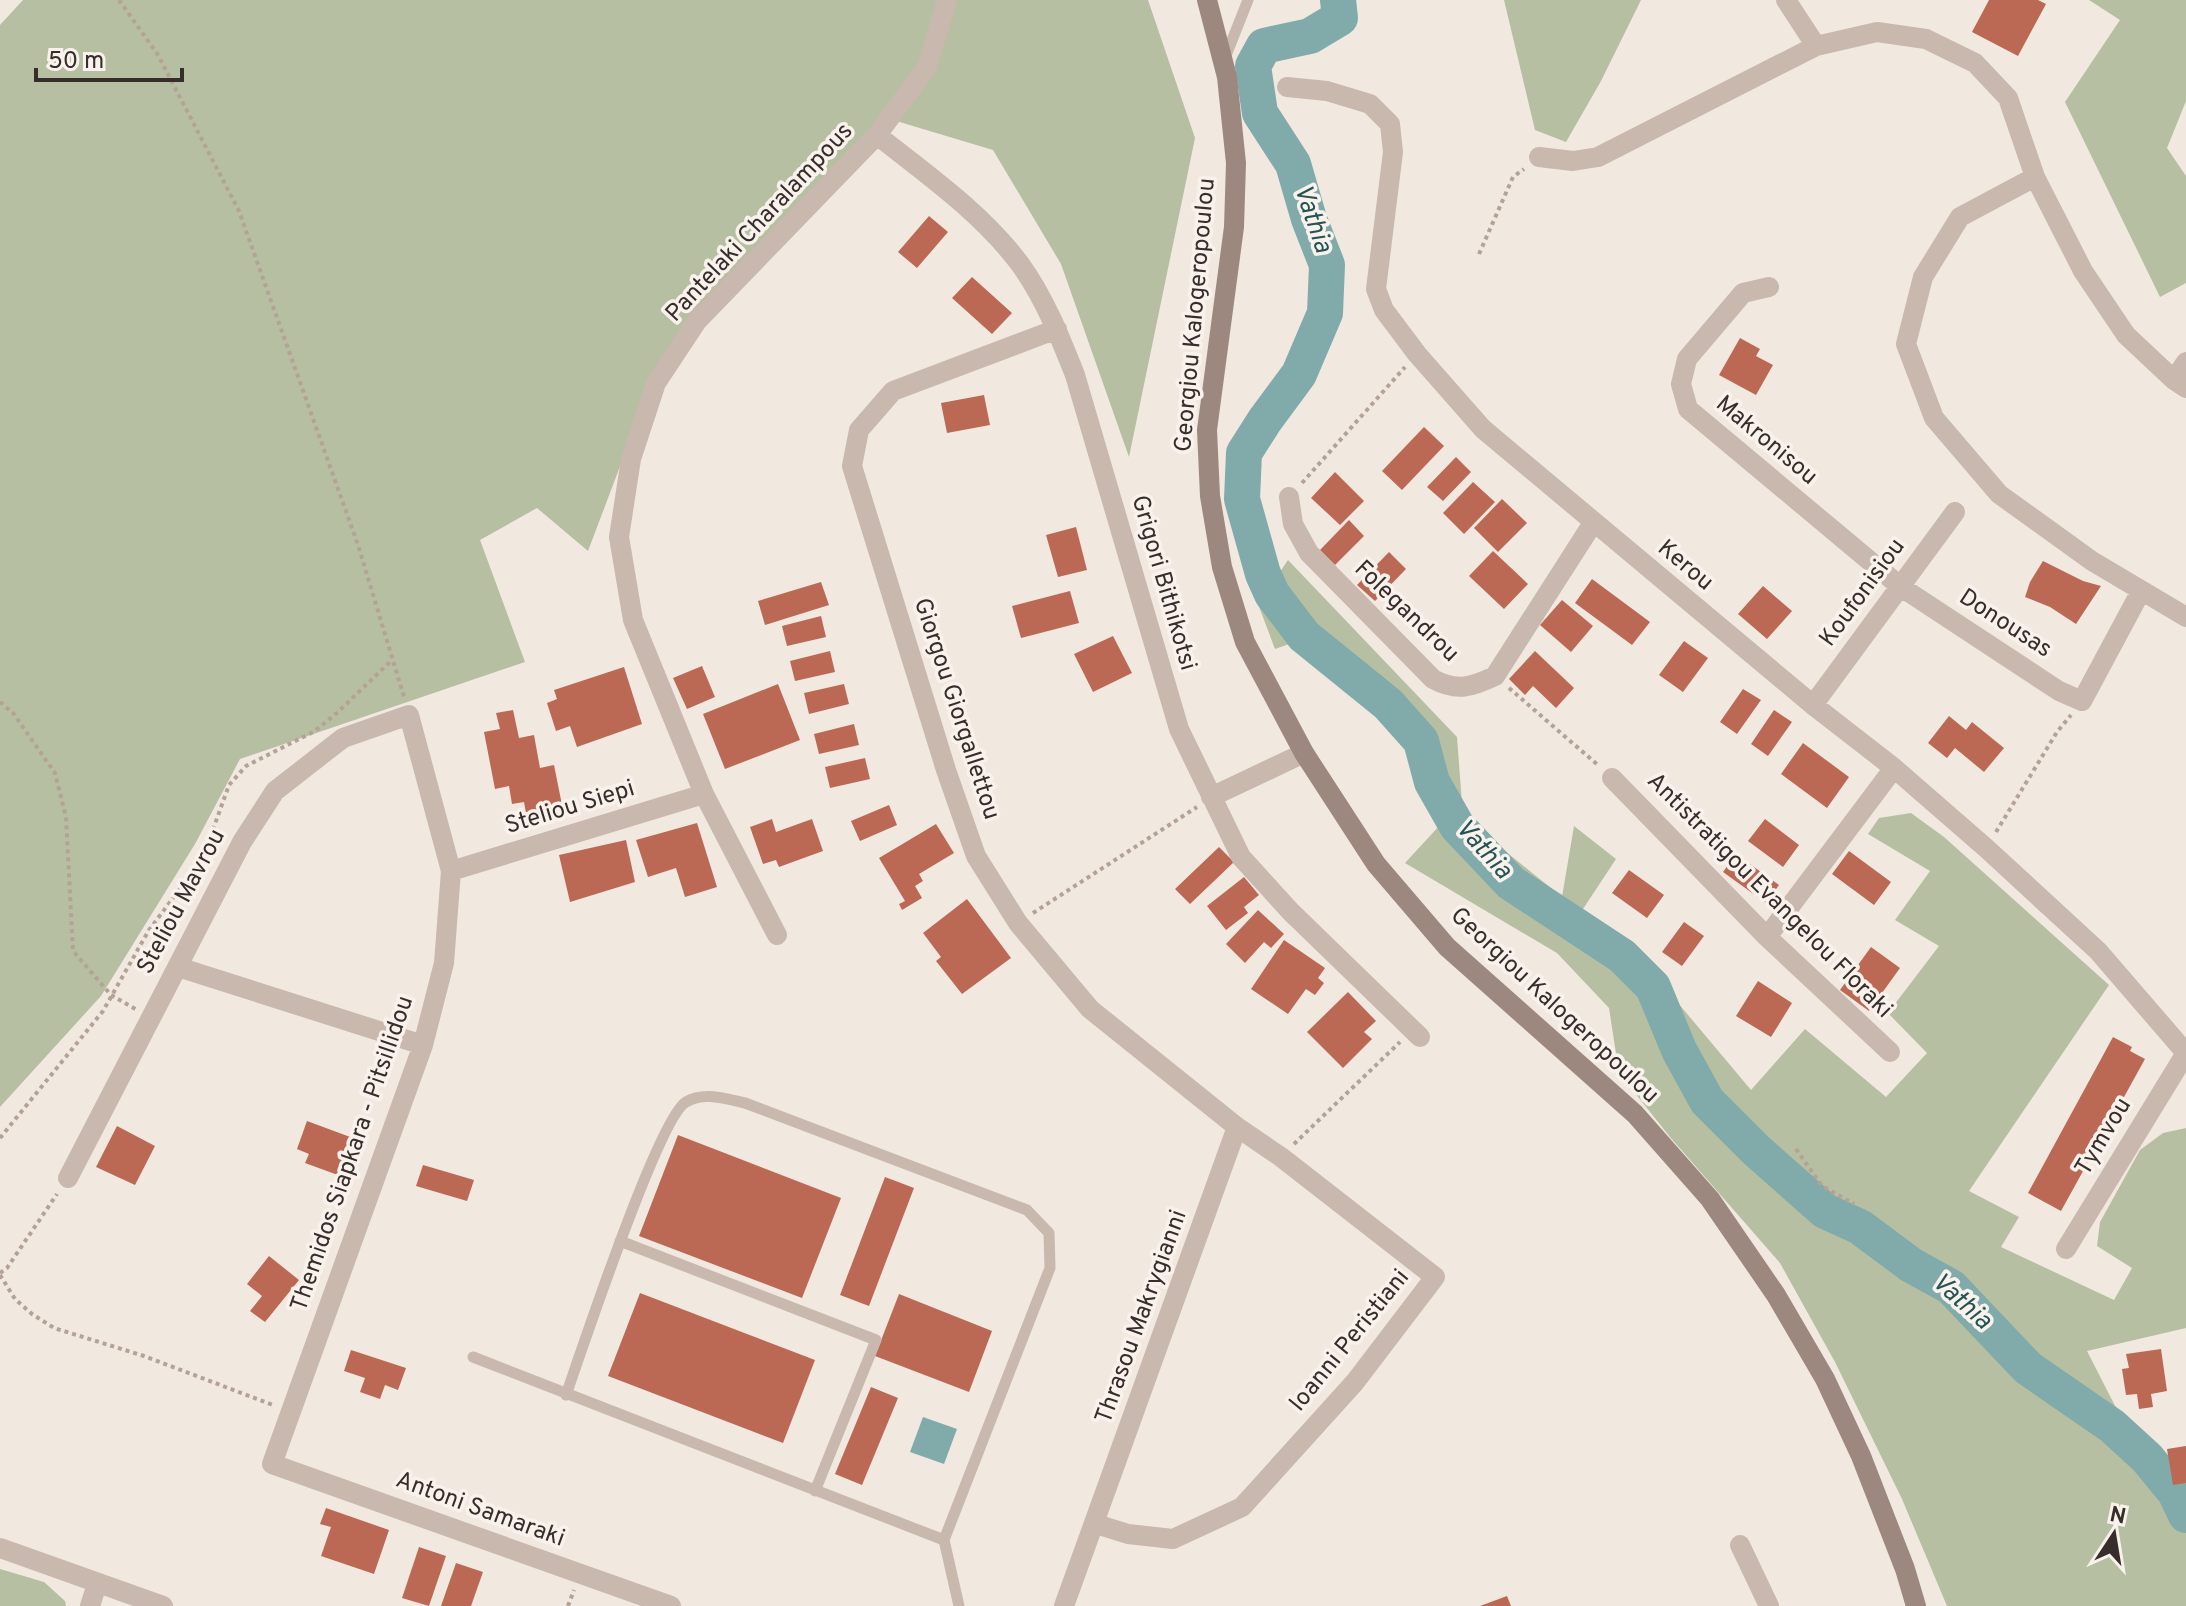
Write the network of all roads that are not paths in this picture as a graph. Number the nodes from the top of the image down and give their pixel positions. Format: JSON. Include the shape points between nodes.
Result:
{"nodes":[{"id":1,"x":947,"y":0,"type":"edge"},
{"id":2,"x":1207,"y":0,"type":"edge"},
{"id":3,"x":1248,"y":0,"type":"edge"},
{"id":4,"x":1786,"y":0,"type":"edge"},
{"id":5,"x":1816,"y":46,"type":"junction"},
{"id":6,"x":1224,"y":63,"type":"junction"},
{"id":7,"x":1287,"y":87,"type":"dead end"},
{"id":8,"x":877,"y":135,"type":"junction"},
{"id":9,"x":1539,"y":157,"type":"road end"},
{"id":10,"x":2035,"y":177,"type":"junction"},
{"id":11,"x":1769,"y":287,"type":"dead end"},
{"id":12,"x":1057,"y":329,"type":"junction"},
{"id":13,"x":2186,"y":362,"type":"edge"},
{"id":14,"x":2180,"y":384,"type":"edge"},
{"id":15,"x":1289,"y":497,"type":"road end"},
{"id":16,"x":1955,"y":512,"type":"dead end"},
{"id":17,"x":1593,"y":523,"type":"junction"},
{"id":18,"x":1901,"y":587,"type":"junction"},
{"id":19,"x":2141,"y":591,"type":"junction"},
{"id":20,"x":2186,"y":617,"type":"edge"},
{"id":21,"x":1813,"y":705,"type":"junction"},
{"id":22,"x":409,"y":715,"type":"joint"},
{"id":23,"x":1304,"y":753,"type":"junction"},
{"id":24,"x":1894,"y":768,"type":"junction"},
{"id":25,"x":1612,"y":778,"type":"road end"},
{"id":26,"x":704,"y":794,"type":"junction"},
{"id":27,"x":1211,"y":797,"type":"junction"},
{"id":28,"x":451,"y":871,"type":"junction"},
{"id":29,"x":777,"y":935,"type":"dead end"},
{"id":30,"x":1767,"y":937,"type":"junction"},
{"id":31,"x":178,"y":967,"type":"junction"},
{"id":32,"x":1417,"y":1033,"type":"road end"},
{"id":33,"x":423,"y":1045,"type":"junction"},
{"id":34,"x":1890,"y":1052,"type":"dead end"},
{"id":35,"x":2186,"y":1053,"type":"edge"},
{"id":36,"x":1237,"y":1127,"type":"junction"},
{"id":37,"x":68,"y":1178,"type":"road end"},
{"id":38,"x":620,"y":1241,"type":"junction"},
{"id":39,"x":2066,"y":1249,"type":"dead end"},
{"id":40,"x":473,"y":1357,"type":"dead end"},
{"id":41,"x":566,"y":1395,"type":"junction"},
{"id":42,"x":272,"y":1464,"type":"joint"},
{"id":43,"x":815,"y":1491,"type":"junction"},
{"id":44,"x":1096,"y":1524,"type":"junction"},
{"id":45,"x":944,"y":1540,"type":"junction"},
{"id":46,"x":1740,"y":1545,"type":"dead end"},
{"id":47,"x":0,"y":1548,"type":"edge"},
{"id":48,"x":97,"y":1584,"type":"junction"},
{"id":49,"x":90,"y":1606,"type":"edge"},
{"id":50,"x":163,"y":1606,"type":"edge"},
{"id":51,"x":671,"y":1606,"type":"edge"},
{"id":52,"x":959,"y":1606,"type":"edge"},
{"id":53,"x":1064,"y":1606,"type":"edge"},
{"id":54,"x":1769,"y":1606,"type":"edge"},
{"id":55,"x":1916,"y":1606,"type":"edge"}],
"edges":[{"from":1,"to":8,"type":"street","name":"Pantelaki Charalampous","via":[[927,67]]},
{"from":2,"to":6,"type":"street","name":"Georgiou Kalogeropoulou"},
{"from":3,"to":6,"type":"lane"},
{"from":4,"to":5,"type":"street"},
{"from":5,"to":9,"type":"street","via":[[1598,157]]},
{"from":5,"to":10,"type":"street","via":[[1877,32],[1926,39],[1975,63],[2008,98]]},
{"from":6,"to":23,"type":"street","name":"Georgiou Kalogeropoulou","via":[[1236,163],[1234,227],[1207,430],[1210,496],[1222,567],[1245,642]]},
{"from":7,"to":17,"type":"street","name":"Kerou","via":[[1327,91],[1370,104],[1390,124],[1393,152],[1376,289],[1384,310],[1483,429]]},
{"from":8,"to":12,"type":"street","name":"Grigori Bithikotsi","via":[[972,211],[1020,265]]},
{"from":8,"to":26,"type":"street","name":"Pantelaki Charalampous","via":[[697,321],[656,383],[631,459],[619,537],[633,620]]},
{"from":10,"to":14,"type":"street","via":[[2083,271],[2126,335]]},
{"from":10,"to":19,"type":"street","via":[[1960,217],[1923,277],[1906,344],[1934,418],[1999,494]]},
{"from":11,"to":18,"type":"street","name":"Makronisou","via":[[1743,293],[1687,359],[1681,384],[1688,409]]},
{"from":12,"to":27,"type":"street","name":"Grigori Bithikotsi","via":[[1179,729]]},
{"from":12,"to":36,"type":"street","name":"Giorgou Giorgallettou","via":[[893,391],[859,430],[852,466],[976,856],[1018,923],[1090,1009]]},
{"from":13,"to":14,"type":"street"},
{"from":15,"to":17,"type":"street","name":"Folegandrou","via":[[1293,524],[1309,553],[1433,679],[1449,687],[1469,688],[1495,676]]},
{"from":16,"to":18,"type":"street","name":"Koufonisiou"},
{"from":17,"to":21,"type":"street","name":"Kerou"},
{"from":18,"to":19,"type":"street","name":"Donousas","via":[[2082,701]]},
{"from":18,"to":21,"type":"street","name":"Koufonisiou"},
{"from":19,"to":20,"type":"street"},
{"from":21,"to":24,"type":"street","name":"Kerou"},
{"from":22,"to":28,"type":"street","name":"Themidos Siapkara - Pitsillidou"},
{"from":22,"to":31,"type":"street","name":"Steliou Mavrou","via":[[343,738],[275,791],[242,842]]},
{"from":23,"to":27,"type":"street"},
{"from":23,"to":55,"type":"street","name":"Georgiou Kalogeropoulou","via":[[1376,864],[1447,947],[1635,1114],[1710,1199],[1825,1379],[1861,1456]]},
{"from":24,"to":30,"type":"street"},
{"from":24,"to":35,"type":"street","name":"Kerou","via":[[2098,951]]},
{"from":25,"to":30,"type":"street","name":"Antistratigou Evangelou Floraki"},
{"from":26,"to":28,"type":"street","name":"Steliou Siepi"},
{"from":26,"to":29,"type":"street","name":"Pantelaki Charalampous"},
{"from":27,"to":32,"type":"street","name":"Grigori Bithikotsi","via":[[1241,857]]},
{"from":28,"to":33,"type":"street","name":"Themidos Siapkara - Pitsillidou","via":[[444,963]]},
{"from":30,"to":34,"type":"street","name":"Antistratigou Evangelou Floraki"},
{"from":31,"to":33,"type":"street"},
{"from":31,"to":37,"type":"street","name":"Steliou Mavrou"},
{"from":33,"to":42,"type":"street","name":"Themidos Siapkara - Pitsillidou"},
{"from":35,"to":39,"type":"street","name":"Tymvou"},
{"from":36,"to":44,"type":"street","name":"Thrasou Makrygianni"},
{"from":36,"to":44,"type":"street","name":"Ioanni Peristiani","via":[[1435,1277],[1355,1382],[1242,1507],[1173,1539]]},
{"from":38,"to":41,"type":"lane"},
{"from":38,"to":43,"type":"lane","via":[[876,1340]]},
{"from":38,"to":45,"type":"lane","via":[[668,1124],[685,1102],[709,1096],[745,1103],[1027,1210],[1049,1233],[1050,1268]]},
{"from":40,"to":41,"type":"lane"},
{"from":41,"to":43,"type":"lane"},
{"from":42,"to":51,"type":"street","name":"Antoni Samaraki"},
{"from":43,"to":45,"type":"lane"},
{"from":44,"to":53,"type":"street","name":"Thrasou Makrygianni"},
{"from":45,"to":52,"type":"lane"},
{"from":46,"to":54,"type":"street"},
{"from":47,"to":48,"type":"street"},
{"from":48,"to":49,"type":"street"},
{"from":48,"to":50,"type":"street"}]}
